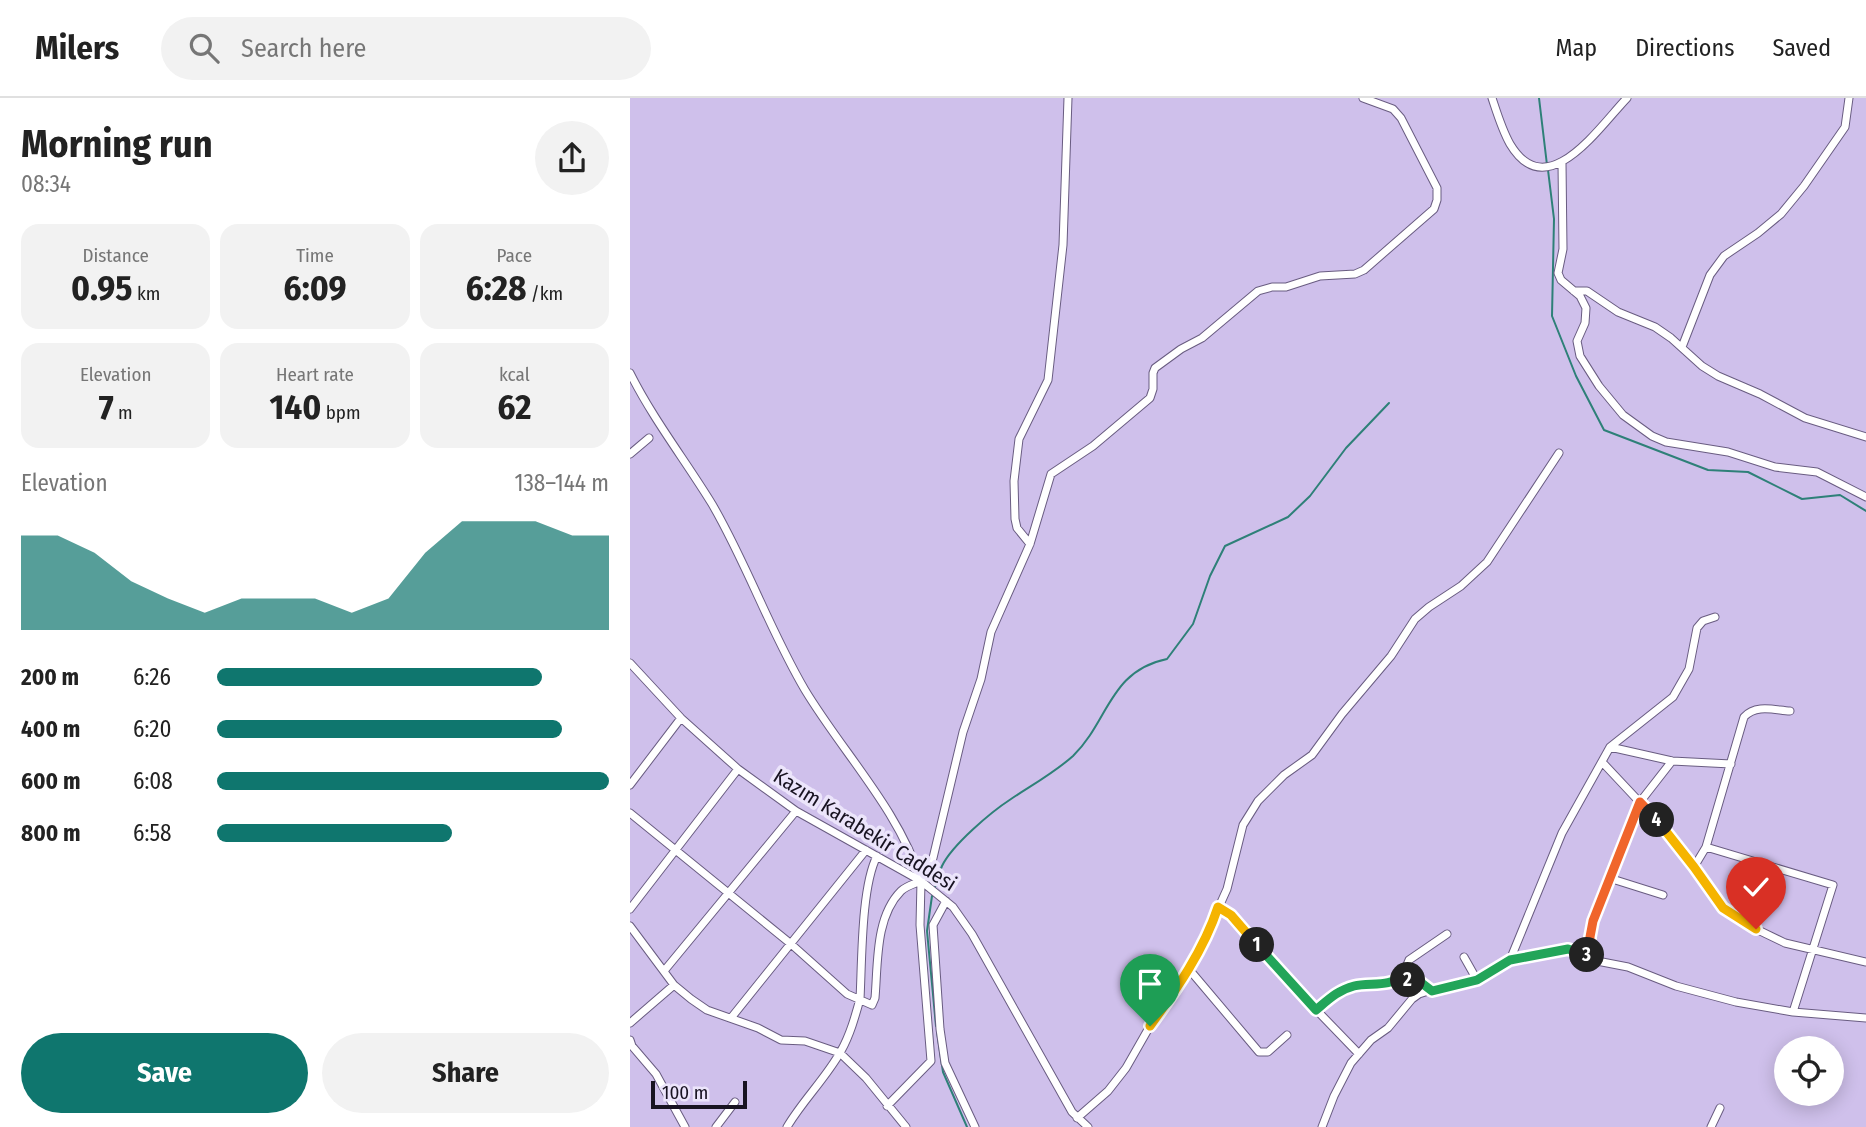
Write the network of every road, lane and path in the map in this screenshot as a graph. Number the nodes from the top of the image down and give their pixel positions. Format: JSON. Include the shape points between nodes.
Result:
{"nodes":[{"id":1,"x":1068,"y":98,"type":"edge"},
{"id":2,"x":1363,"y":98,"type":"edge"},
{"id":3,"x":1492,"y":98,"type":"edge"},
{"id":4,"x":1627,"y":98,"type":"edge"},
{"id":5,"x":1849,"y":98,"type":"edge"},
{"id":6,"x":1558,"y":164,"type":"junction"},
{"id":7,"x":1574,"y":290,"type":"junction"},
{"id":8,"x":1682,"y":347,"type":"junction"},
{"id":9,"x":630,"y":373,"type":"edge"},
{"id":10,"x":1866,"y":437,"type":"edge"},
{"id":11,"x":649,"y":438,"type":"dead end"},
{"id":12,"x":1559,"y":453,"type":"dead end"},
{"id":13,"x":630,"y":454,"type":"edge"},
{"id":14,"x":1866,"y":497,"type":"edge"},
{"id":15,"x":1030,"y":544,"type":"junction"},
{"id":16,"x":1715,"y":617,"type":"dead end"},
{"id":17,"x":630,"y":663,"type":"edge"},
{"id":18,"x":1790,"y":712,"type":"dead end"},
{"id":19,"x":681,"y":718,"type":"junction"},
{"id":20,"x":1610,"y":747,"type":"junction"},
{"id":21,"x":1672,"y":761,"type":"junction"},
{"id":22,"x":1603,"y":763,"type":"junction"},
{"id":23,"x":1731,"y":764,"type":"junction"},
{"id":24,"x":738,"y":769,"type":"junction"},
{"id":25,"x":630,"y":785,"type":"edge"},
{"id":26,"x":1640,"y":802,"type":"junction"},
{"id":27,"x":796,"y":811,"type":"junction"},
{"id":28,"x":630,"y":813,"type":"edge"},
{"id":29,"x":1706,"y":847,"type":"junction"},
{"id":30,"x":674,"y":850,"type":"junction"},
{"id":31,"x":866,"y":850,"type":"junction"},
{"id":32,"x":877,"y":856,"type":"junction"},
{"id":33,"x":1694,"y":867,"type":"junction"},
{"id":34,"x":1609,"y":878,"type":"junction"},
{"id":35,"x":921,"y":881,"type":"junction"},
{"id":36,"x":727,"y":894,"type":"junction"},
{"id":37,"x":1663,"y":895,"type":"dead end"},
{"id":38,"x":946,"y":901,"type":"junction"},
{"id":39,"x":1218,"y":907,"type":"junction"},
{"id":40,"x":630,"y":909,"type":"edge"},
{"id":41,"x":630,"y":926,"type":"edge"},
{"id":42,"x":1447,"y":934,"type":"dead end"},
{"id":43,"x":791,"y":944,"type":"junction"},
{"id":44,"x":1813,"y":950,"type":"junction"},
{"id":45,"x":1464,"y":957,"type":"dead end"},
{"id":46,"x":1590,"y":957,"type":"junction"},
{"id":47,"x":1510,"y":960,"type":"junction"},
{"id":48,"x":1866,"y":962,"type":"edge"},
{"id":49,"x":1188,"y":968,"type":"junction"},
{"id":50,"x":664,"y":971,"type":"junction"},
{"id":51,"x":1404,"y":978,"type":"junction"},
{"id":52,"x":1477,"y":980,"type":"junction"},
{"id":53,"x":674,"y":985,"type":"junction"},
{"id":54,"x":1432,"y":991,"type":"junction"},
{"id":55,"x":1415,"y":997,"type":"junction"},
{"id":56,"x":860,"y":999,"type":"junction"},
{"id":57,"x":1316,"y":1010,"type":"junction"},
{"id":58,"x":1793,"y":1012,"type":"junction"},
{"id":59,"x":732,"y":1018,"type":"junction"},
{"id":60,"x":1866,"y":1018,"type":"edge"},
{"id":61,"x":630,"y":1023,"type":"edge"},
{"id":62,"x":1287,"y":1035,"type":"dead end"},
{"id":63,"x":630,"y":1040,"type":"edge"},
{"id":64,"x":840,"y":1053,"type":"junction"},
{"id":65,"x":1359,"y":1054,"type":"junction"},
{"id":66,"x":736,"y":1102,"type":"dead end"},
{"id":67,"x":887,"y":1105,"type":"junction"},
{"id":68,"x":1720,"y":1108,"type":"dead end"},
{"id":69,"x":1077,"y":1122,"type":"edge"},
{"id":70,"x":685,"y":1127,"type":"edge"},
{"id":71,"x":716,"y":1127,"type":"edge"},
{"id":72,"x":787,"y":1127,"type":"edge"},
{"id":73,"x":906,"y":1127,"type":"edge"},
{"id":74,"x":975,"y":1127,"type":"edge"},
{"id":75,"x":1088,"y":1127,"type":"edge"},
{"id":76,"x":1322,"y":1127,"type":"edge"},
{"id":77,"x":1711,"y":1127,"type":"edge"}],
"edges":[{"from":1,"to":15,"type":"street","via":[[1063,245],[1048,380],[1019,439],[1014,481],[1017,528]]},
{"from":2,"to":15,"type":"street","via":[[1392,109],[1401,118],[1437,188],[1434,209],[1364,270],[1320,275],[1286,288],[1258,291],[1202,338],[1156,368],[1150,398],[1051,474]]},
{"from":3,"to":6,"type":"street","via":[[1510,145],[1525,161],[1538,167]]},
{"from":4,"to":6,"type":"street","via":[[1570,158]]},
{"from":5,"to":8,"type":"street","via":[[1845,127],[1804,186],[1781,214],[1724,256],[1710,275]]},
{"from":6,"to":7,"type":"street","via":[[1563,249],[1558,273]]},
{"from":7,"to":8,"type":"street","via":[[1587,291],[1618,312],[1655,327]]},
{"from":7,"to":14,"type":"street","via":[[1586,313],[1577,341],[1580,356],[1617,408],[1643,430],[1666,442],[1817,472]]},
{"from":8,"to":10,"type":"street","via":[[1727,380],[1817,423]]},
{"from":9,"to":35,"type":"street","via":[[712,505],[805,690],[858,765],[913,856]]},
{"from":11,"to":13,"type":"street"},
{"from":12,"to":39,"type":"street","via":[[1487,562],[1415,619],[1312,755],[1258,801],[1243,825]]},
{"from":15,"to":35,"type":"street","via":[[991,632],[933,858]]},
{"from":16,"to":20,"type":"street","via":[[1697,628],[1689,669],[1673,697]]},
{"from":17,"to":19,"type":"street","name":"Kazım Karabekir Caddesi"},
{"from":18,"to":23,"type":"street","via":[[1759,709],[1746,714]]},
{"from":19,"to":24,"type":"street","name":"Kazım Karabekir Caddesi"},
{"from":19,"to":25,"type":"street"},
{"from":20,"to":21,"type":"street"},
{"from":20,"to":22,"type":"street"},
{"from":21,"to":23,"type":"street"},
{"from":21,"to":26,"type":"street"},
{"from":22,"to":26,"type":"street"},
{"from":22,"to":47,"type":"street","via":[[1562,833]]},
{"from":23,"to":29,"type":"street"},
{"from":24,"to":27,"type":"street","name":"Kazım Karabekir Caddesi"},
{"from":24,"to":30,"type":"street"},
{"from":26,"to":33,"type":"street"},
{"from":26,"to":34,"type":"street"},
{"from":27,"to":31,"type":"street","name":"Kazım Karabekir Caddesi"},
{"from":27,"to":36,"type":"street"},
{"from":28,"to":30,"type":"street"},
{"from":29,"to":33,"type":"street"},
{"from":29,"to":44,"type":"street","via":[[1833,885]]},
{"from":30,"to":36,"type":"street"},
{"from":30,"to":40,"type":"street"},
{"from":31,"to":32,"type":"street","name":"Kazım Karabekir Caddesi"},
{"from":31,"to":43,"type":"street"},
{"from":32,"to":35,"type":"street","name":"Kazım Karabekir Caddesi"},
{"from":32,"to":56,"type":"street","via":[[867,889]]},
{"from":33,"to":44,"type":"street","via":[[1723,908],[1774,938]]},
{"from":34,"to":37,"type":"street"},
{"from":34,"to":46,"type":"street","via":[[1593,921]]},
{"from":35,"to":38,"type":"street","name":"Kazım Karabekir Caddesi"},
{"from":35,"to":56,"type":"street","via":[[902,889],[891,905],[881,932],[875,998],[872,1005]]},
{"from":35,"to":67,"type":"street","via":[[930,1060]]},
{"from":36,"to":43,"type":"street"},
{"from":36,"to":50,"type":"street"},
{"from":38,"to":69,"type":"street","name":"Kazım Karabekir Caddesi","via":[[972,934]]},
{"from":38,"to":74,"type":"street","via":[[933,925],[940,1029],[945,1063]]},
{"from":39,"to":49,"type":"street"},
{"from":39,"to":57,"type":"street","via":[[1231,915]]},
{"from":41,"to":50,"type":"street"},
{"from":42,"to":51,"type":"street","via":[[1409,960]]},
{"from":43,"to":56,"type":"street","via":[[847,994]]},
{"from":43,"to":59,"type":"street"},
{"from":44,"to":48,"type":"street"},
{"from":44,"to":58,"type":"street"},
{"from":45,"to":52,"type":"street"},
{"from":46,"to":47,"type":"street","via":[[1568,949]]},
{"from":46,"to":58,"type":"street","via":[[1704,994]]},
{"from":47,"to":52,"type":"street"},
{"from":49,"to":62,"type":"street","via":[[1259,1052],[1268,1052]]},
{"from":49,"to":69,"type":"street","via":[[1119,1077]]},
{"from":50,"to":53,"type":"street"},
{"from":51,"to":54,"type":"street","via":[[1419,981]]},
{"from":51,"to":55,"type":"street"},
{"from":51,"to":57,"type":"street","via":[[1342,990]]},
{"from":52,"to":54,"type":"street"},
{"from":53,"to":59,"type":"street","via":[[707,1010]]},
{"from":53,"to":61,"type":"street"},
{"from":54,"to":55,"type":"street"},
{"from":55,"to":65,"type":"street"},
{"from":56,"to":64,"type":"street"},
{"from":57,"to":65,"type":"street"},
{"from":58,"to":60,"type":"street"},
{"from":59,"to":64,"type":"street","via":[[781,1040],[805,1041]]},
{"from":63,"to":70,"type":"street","via":[[656,1074]]},
{"from":64,"to":67,"type":"street"},
{"from":64,"to":72,"type":"street"},
{"from":65,"to":76,"type":"street","via":[[1343,1075]]},
{"from":66,"to":71,"type":"street"},
{"from":67,"to":73,"type":"street"},
{"from":68,"to":77,"type":"street"},
{"from":69,"to":75,"type":"street","name":"Kazım Karabekir Caddesi"}]}
